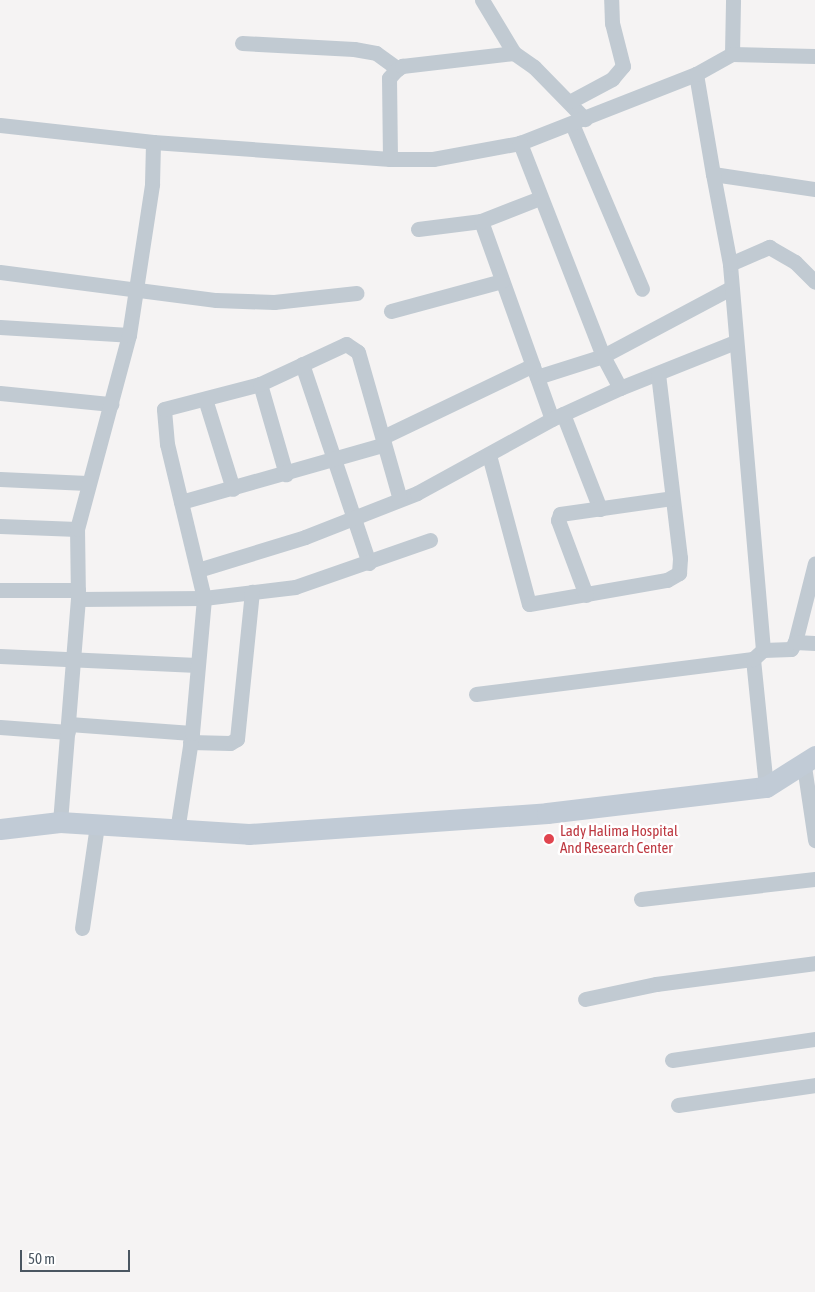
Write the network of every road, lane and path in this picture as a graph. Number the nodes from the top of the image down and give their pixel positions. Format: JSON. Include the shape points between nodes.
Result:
{"nodes":[{"id":1,"x":482,"y":0,"type":"edge"},
{"id":2,"x":611,"y":0,"type":"edge"},
{"id":3,"x":733,"y":0,"type":"edge"},
{"id":4,"x":242,"y":43,"type":"dead end"},
{"id":5,"x":514,"y":53,"type":"junction"},
{"id":6,"x":732,"y":54,"type":"junction"},
{"id":7,"x":815,"y":56,"type":"edge"},
{"id":8,"x":398,"y":69,"type":"junction"},
{"id":9,"x":696,"y":74,"type":"junction"},
{"id":10,"x":571,"y":101,"type":"junction"},
{"id":11,"x":579,"y":121,"type":"junction"},
{"id":12,"x":0,"y":125,"type":"edge"},
{"id":13,"x":154,"y":142,"type":"junction"},
{"id":14,"x":520,"y":143,"type":"junction"},
{"id":15,"x":390,"y":159,"type":"junction"},
{"id":16,"x":714,"y":174,"type":"junction"},
{"id":17,"x":815,"y":189,"type":"edge"},
{"id":18,"x":540,"y":198,"type":"junction"},
{"id":19,"x":481,"y":221,"type":"junction"},
{"id":20,"x":418,"y":229,"type":"dead end"},
{"id":21,"x":730,"y":264,"type":"junction"},
{"id":22,"x":0,"y":272,"type":"edge"},
{"id":23,"x":502,"y":281,"type":"junction"},
{"id":24,"x":815,"y":282,"type":"edge"},
{"id":25,"x":731,"y":288,"type":"junction"},
{"id":26,"x":642,"y":289,"type":"dead end"},
{"id":27,"x":137,"y":292,"type":"junction"},
{"id":28,"x":357,"y":293,"type":"dead end"},
{"id":29,"x":391,"y":311,"type":"dead end"},
{"id":30,"x":0,"y":327,"type":"edge"},
{"id":31,"x":130,"y":336,"type":"junction"},
{"id":32,"x":735,"y":342,"type":"junction"},
{"id":33,"x":604,"y":356,"type":"junction"},
{"id":34,"x":302,"y":364,"type":"junction"},
{"id":35,"x":535,"y":371,"type":"junction"},
{"id":36,"x":658,"y":374,"type":"junction"},
{"id":37,"x":260,"y":384,"type":"junction"},
{"id":38,"x":620,"y":388,"type":"junction"},
{"id":39,"x":0,"y":393,"type":"edge"},
{"id":40,"x":205,"y":399,"type":"junction"},
{"id":41,"x":111,"y":404,"type":"junction"},
{"id":42,"x":558,"y":417,"type":"junction"},
{"id":43,"x":383,"y":441,"type":"junction"},
{"id":44,"x":489,"y":455,"type":"junction"},
{"id":45,"x":336,"y":460,"type":"junction"},
{"id":46,"x":286,"y":474,"type":"junction"},
{"id":47,"x":0,"y":479,"type":"edge"},
{"id":48,"x":87,"y":484,"type":"junction"},
{"id":49,"x":233,"y":489,"type":"junction"},
{"id":50,"x":672,"y":498,"type":"junction"},
{"id":51,"x":400,"y":499,"type":"junction"},
{"id":52,"x":181,"y":502,"type":"junction"},
{"id":53,"x":600,"y":509,"type":"junction"},
{"id":54,"x":352,"y":518,"type":"junction"},
{"id":55,"x":0,"y":526,"type":"edge"},
{"id":56,"x":77,"y":529,"type":"junction"},
{"id":57,"x":430,"y":540,"type":"dead end"},
{"id":58,"x":368,"y":563,"type":"junction"},
{"id":59,"x":815,"y":563,"type":"edge"},
{"id":60,"x":198,"y":570,"type":"junction"},
{"id":61,"x":0,"y":590,"type":"edge"},
{"id":62,"x":252,"y":592,"type":"junction"},
{"id":63,"x":78,"y":595,"type":"junction"},
{"id":64,"x":586,"y":595,"type":"junction"},
{"id":65,"x":204,"y":598,"type":"junction"},
{"id":66,"x":795,"y":642,"type":"junction"},
{"id":67,"x":815,"y":643,"type":"edge"},
{"id":68,"x":758,"y":655,"type":"junction"},
{"id":69,"x":0,"y":656,"type":"edge"},
{"id":70,"x":73,"y":659,"type":"junction"},
{"id":71,"x":197,"y":665,"type":"junction"},
{"id":72,"x":476,"y":694,"type":"dead end"},
{"id":73,"x":0,"y":727,"type":"edge"},
{"id":74,"x":68,"y":728,"type":"junction"},
{"id":75,"x":191,"y":737,"type":"junction"},
{"id":76,"x":810,"y":761,"type":"edge"},
{"id":77,"x":766,"y":787,"type":"junction"},
{"id":78,"x":60,"y":822,"type":"junction"},
{"id":79,"x":97,"y":825,"type":"junction"},
{"id":80,"x":0,"y":829,"type":"edge"},
{"id":81,"x":177,"y":831,"type":"junction"},
{"id":82,"x":815,"y":834,"type":"edge"},
{"id":83,"x":815,"y":879,"type":"edge"},
{"id":84,"x":641,"y":899,"type":"dead end"},
{"id":85,"x":82,"y":928,"type":"dead end"},
{"id":86,"x":815,"y":963,"type":"edge"},
{"id":87,"x":585,"y":999,"type":"dead end"},
{"id":88,"x":815,"y":1040,"type":"edge"},
{"id":89,"x":672,"y":1060,"type":"dead end"},
{"id":90,"x":815,"y":1085,"type":"edge"},
{"id":91,"x":678,"y":1106,"type":"dead end"}],
"edges":[{"from":1,"to":5,"type":"street"},
{"from":2,"to":10,"type":"street","via":[[612,23],[623,66],[612,79]]},
{"from":3,"to":6,"type":"street"},
{"from":4,"to":8,"type":"street","via":[[354,49],[376,53]]},
{"from":5,"to":8,"type":"street"},
{"from":5,"to":10,"type":"street"},
{"from":6,"to":7,"type":"street"},
{"from":6,"to":9,"type":"street"},
{"from":8,"to":15,"type":"street","via":[[390,78]]},
{"from":9,"to":11,"type":"street"},
{"from":9,"to":16,"type":"street"},
{"from":10,"to":11,"type":"street"},
{"from":11,"to":14,"type":"street"},
{"from":11,"to":26,"type":"street"},
{"from":12,"to":13,"type":"street"},
{"from":13,"to":15,"type":"street"},
{"from":13,"to":27,"type":"street","via":[[152,184]]},
{"from":14,"to":15,"type":"street","via":[[433,159]]},
{"from":14,"to":18,"type":"street"},
{"from":16,"to":17,"type":"street"},
{"from":16,"to":21,"type":"street"},
{"from":18,"to":19,"type":"street"},
{"from":18,"to":33,"type":"street"},
{"from":19,"to":20,"type":"street"},
{"from":19,"to":23,"type":"street"},
{"from":21,"to":24,"type":"street","via":[[769,247],[795,262]]},
{"from":21,"to":25,"type":"street"},
{"from":22,"to":27,"type":"street"},
{"from":23,"to":29,"type":"street"},
{"from":23,"to":35,"type":"street"},
{"from":25,"to":32,"type":"street"},
{"from":25,"to":33,"type":"street"},
{"from":27,"to":28,"type":"street","via":[[274,302]]},
{"from":27,"to":31,"type":"street"},
{"from":30,"to":31,"type":"street"},
{"from":31,"to":41,"type":"street"},
{"from":32,"to":36,"type":"street"},
{"from":32,"to":68,"type":"street"},
{"from":33,"to":35,"type":"street"},
{"from":33,"to":38,"type":"street"},
{"from":34,"to":37,"type":"street"},
{"from":34,"to":43,"type":"street","via":[[341,345],[358,352]]},
{"from":34,"to":45,"type":"street"},
{"from":35,"to":42,"type":"street"},
{"from":35,"to":43,"type":"street"},
{"from":36,"to":38,"type":"street"},
{"from":36,"to":50,"type":"street"},
{"from":37,"to":40,"type":"street"},
{"from":37,"to":46,"type":"street"},
{"from":38,"to":42,"type":"street"},
{"from":39,"to":41,"type":"street"},
{"from":40,"to":49,"type":"street"},
{"from":40,"to":52,"type":"street","via":[[164,409],[167,444]]},
{"from":41,"to":48,"type":"street"},
{"from":42,"to":44,"type":"street"},
{"from":42,"to":53,"type":"street"},
{"from":43,"to":45,"type":"street"},
{"from":43,"to":51,"type":"street"},
{"from":44,"to":51,"type":"street"},
{"from":44,"to":64,"type":"street","via":[[526,600],[541,603]]},
{"from":45,"to":46,"type":"street"},
{"from":45,"to":54,"type":"street"},
{"from":46,"to":49,"type":"street"},
{"from":47,"to":48,"type":"street"},
{"from":48,"to":56,"type":"street"},
{"from":49,"to":52,"type":"street"},
{"from":50,"to":53,"type":"street"},
{"from":50,"to":64,"type":"street","via":[[679,572],[667,580]]},
{"from":51,"to":54,"type":"street"},
{"from":52,"to":60,"type":"street"},
{"from":53,"to":64,"type":"street","via":[[558,517]]},
{"from":54,"to":58,"type":"street"},
{"from":54,"to":60,"type":"street"},
{"from":55,"to":56,"type":"street"},
{"from":56,"to":63,"type":"street"},
{"from":57,"to":58,"type":"street"},
{"from":58,"to":62,"type":"street","via":[[295,587]]},
{"from":59,"to":66,"type":"street"},
{"from":60,"to":65,"type":"street"},
{"from":61,"to":63,"type":"street"},
{"from":62,"to":65,"type":"street"},
{"from":62,"to":75,"type":"street","via":[[237,739],[230,743]]},
{"from":63,"to":65,"type":"street"},
{"from":63,"to":70,"type":"street"},
{"from":65,"to":71,"type":"street"},
{"from":66,"to":67,"type":"street"},
{"from":66,"to":68,"type":"street","via":[[791,649]]},
{"from":68,"to":72,"type":"street"},
{"from":68,"to":77,"type":"street"},
{"from":69,"to":70,"type":"street"},
{"from":70,"to":71,"type":"street"},
{"from":70,"to":74,"type":"street"},
{"from":71,"to":75,"type":"street"},
{"from":73,"to":74,"type":"street"},
{"from":74,"to":75,"type":"street"},
{"from":74,"to":78,"type":"street"},
{"from":75,"to":81,"type":"street"},
{"from":76,"to":77,"type":"main road"},
{"from":76,"to":82,"type":"street"},
{"from":77,"to":81,"type":"main road","via":[[547,813],[249,834]]},
{"from":78,"to":79,"type":"main road"},
{"from":78,"to":80,"type":"main road"},
{"from":79,"to":81,"type":"main road"},
{"from":79,"to":85,"type":"street"},
{"from":83,"to":84,"type":"street"},
{"from":86,"to":87,"type":"street","via":[[656,984]]},
{"from":88,"to":89,"type":"street"},
{"from":90,"to":91,"type":"street"}]}
